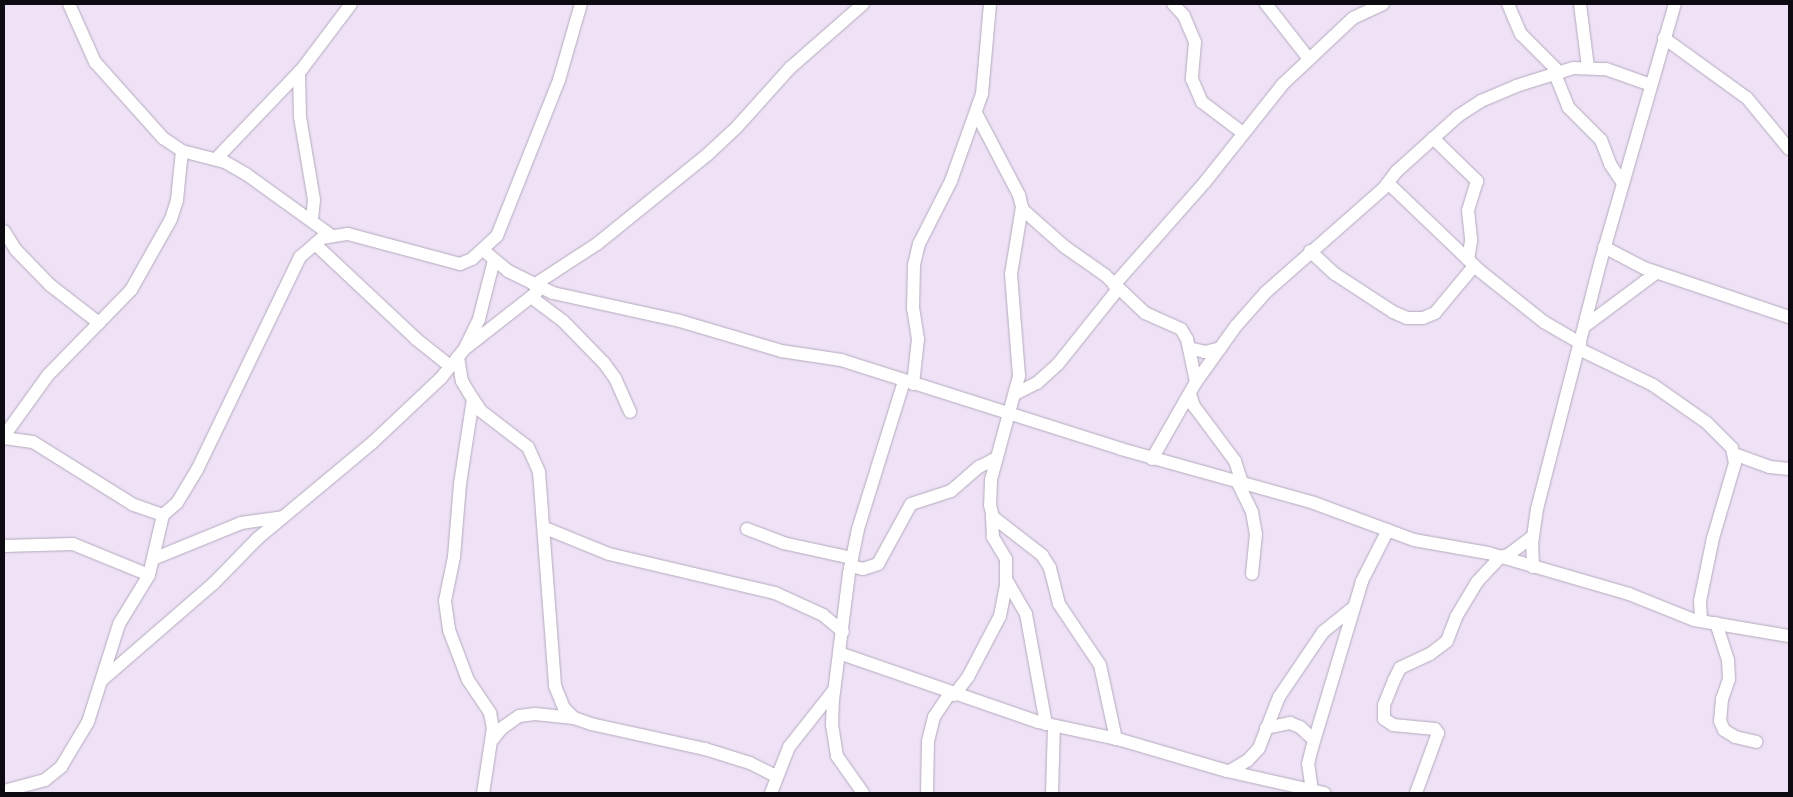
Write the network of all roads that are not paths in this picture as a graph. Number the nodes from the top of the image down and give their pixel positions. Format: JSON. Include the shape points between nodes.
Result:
{"nodes":[{"id":1,"x":69,"y":4,"type":"edge"},
{"id":2,"x":581,"y":4,"type":"edge"},
{"id":3,"x":863,"y":4,"type":"edge"},
{"id":4,"x":990,"y":4,"type":"edge"},
{"id":5,"x":1173,"y":4,"type":"edge"},
{"id":6,"x":1266,"y":4,"type":"edge"},
{"id":7,"x":1508,"y":4,"type":"edge"},
{"id":8,"x":1580,"y":4,"type":"edge"},
{"id":9,"x":1675,"y":4,"type":"edge"},
{"id":10,"x":1376,"y":5,"type":"edge"},
{"id":11,"x":348,"y":6,"type":"edge"},
{"id":12,"x":1664,"y":38,"type":"junction"},
{"id":13,"x":1309,"y":59,"type":"junction"},
{"id":14,"x":1588,"y":67,"type":"junction"},
{"id":15,"x":299,"y":72,"type":"junction"},
{"id":16,"x":1557,"y":74,"type":"junction"},
{"id":17,"x":1651,"y":84,"type":"junction"},
{"id":18,"x":976,"y":113,"type":"junction"},
{"id":19,"x":1243,"y":133,"type":"junction"},
{"id":20,"x":1433,"y":138,"type":"junction"},
{"id":21,"x":1789,"y":149,"type":"edge"},
{"id":22,"x":182,"y":151,"type":"junction"},
{"id":23,"x":216,"y":159,"type":"junction"},
{"id":24,"x":1388,"y":183,"type":"junction"},
{"id":25,"x":1623,"y":183,"type":"junction"},
{"id":26,"x":1022,"y":209,"type":"junction"},
{"id":27,"x":312,"y":220,"type":"junction"},
{"id":28,"x":4,"y":231,"type":"edge"},
{"id":29,"x":332,"y":236,"type":"junction"},
{"id":30,"x":315,"y":244,"type":"junction"},
{"id":31,"x":1604,"y":247,"type":"junction"},
{"id":32,"x":483,"y":250,"type":"junction"},
{"id":33,"x":1310,"y":251,"type":"junction"},
{"id":34,"x":494,"y":260,"type":"junction"},
{"id":35,"x":1471,"y":263,"type":"junction"},
{"id":36,"x":1656,"y":273,"type":"junction"},
{"id":37,"x":1116,"y":287,"type":"junction"},
{"id":38,"x":535,"y":290,"type":"junction"},
{"id":39,"x":1789,"y":318,"type":"edge"},
{"id":40,"x":99,"y":323,"type":"junction"},
{"id":41,"x":1584,"y":326,"type":"junction"},
{"id":42,"x":1580,"y":346,"type":"junction"},
{"id":43,"x":1189,"y":348,"type":"junction"},
{"id":44,"x":1221,"y":348,"type":"junction"},
{"id":45,"x":456,"y":358,"type":"junction"},
{"id":46,"x":909,"y":382,"type":"junction"},
{"id":47,"x":1193,"y":388,"type":"junction"},
{"id":48,"x":1015,"y":394,"type":"junction"},
{"id":49,"x":473,"y":399,"type":"junction"},
{"id":50,"x":630,"y":412,"type":"dead end"},
{"id":51,"x":1011,"y":414,"type":"junction"},
{"id":52,"x":4,"y":438,"type":"edge"},
{"id":53,"x":1734,"y":454,"type":"junction"},
{"id":54,"x":997,"y":458,"type":"junction"},
{"id":55,"x":1152,"y":459,"type":"junction"},
{"id":56,"x":1789,"y":468,"type":"edge"},
{"id":57,"x":1241,"y":484,"type":"junction"},
{"id":58,"x":164,"y":515,"type":"junction"},
{"id":59,"x":992,"y":515,"type":"junction"},
{"id":60,"x":285,"y":516,"type":"junction"},
{"id":61,"x":545,"y":528,"type":"junction"},
{"id":62,"x":747,"y":529,"type":"dead end"},
{"id":63,"x":1388,"y":530,"type":"junction"},
{"id":64,"x":1533,"y":536,"type":"junction"},
{"id":65,"x":4,"y":546,"type":"edge"},
{"id":66,"x":1500,"y":557,"type":"junction"},
{"id":67,"x":153,"y":559,"type":"junction"},
{"id":68,"x":851,"y":562,"type":"junction"},
{"id":69,"x":1533,"y":567,"type":"junction"},
{"id":70,"x":1252,"y":574,"type":"dead end"},
{"id":71,"x":149,"y":575,"type":"junction"},
{"id":72,"x":1007,"y":581,"type":"junction"},
{"id":73,"x":1354,"y":606,"type":"junction"},
{"id":74,"x":1701,"y":621,"type":"junction"},
{"id":75,"x":1716,"y":623,"type":"junction"},
{"id":76,"x":843,"y":632,"type":"junction"},
{"id":77,"x":1789,"y":636,"type":"edge"},
{"id":78,"x":839,"y":653,"type":"junction"},
{"id":79,"x":102,"y":680,"type":"junction"},
{"id":80,"x":834,"y":690,"type":"junction"},
{"id":81,"x":952,"y":694,"type":"junction"},
{"id":82,"x":574,"y":718,"type":"junction"},
{"id":83,"x":1050,"y":725,"type":"junction"},
{"id":84,"x":1266,"y":728,"type":"junction"},
{"id":85,"x":493,"y":739,"type":"junction"},
{"id":86,"x":1116,"y":739,"type":"junction"},
{"id":87,"x":1314,"y":740,"type":"junction"},
{"id":88,"x":1756,"y":742,"type":"dead end"},
{"id":89,"x":1230,"y":771,"type":"junction"},
{"id":90,"x":775,"y":776,"type":"junction"},
{"id":91,"x":4,"y":791,"type":"edge"},
{"id":92,"x":1319,"y":792,"type":"edge"},
{"id":93,"x":483,"y":793,"type":"edge"},
{"id":94,"x":770,"y":793,"type":"edge"},
{"id":95,"x":863,"y":793,"type":"edge"},
{"id":96,"x":927,"y":793,"type":"edge"},
{"id":97,"x":1052,"y":793,"type":"edge"},
{"id":98,"x":1416,"y":793,"type":"edge"}],
"edges":[{"from":1,"to":22,"type":"street","via":[[95,62],[163,138]]},
{"from":2,"to":32,"type":"street","via":[[559,80],[503,226]]},
{"from":3,"to":38,"type":"street","via":[[790,68],[708,154]]},
{"from":4,"to":18,"type":"street","via":[[982,94]]},
{"from":5,"to":19,"type":"street","via":[[1184,16],[1196,42],[1192,79],[1202,102]]},
{"from":6,"to":13,"type":"street"},
{"from":7,"to":16,"type":"street","via":[[1521,34]]},
{"from":8,"to":14,"type":"street"},
{"from":9,"to":12,"type":"street"},
{"from":10,"to":13,"type":"street","via":[[1353,18]]},
{"from":11,"to":15,"type":"street"},
{"from":12,"to":17,"type":"street"},
{"from":12,"to":21,"type":"street","via":[[1747,98]]},
{"from":13,"to":19,"type":"street"},
{"from":14,"to":16,"type":"street"},
{"from":14,"to":17,"type":"street","via":[[1606,69]]},
{"from":15,"to":23,"type":"street"},
{"from":15,"to":27,"type":"street","via":[[300,116],[314,200]]},
{"from":16,"to":20,"type":"street","via":[[1481,101]]},
{"from":16,"to":25,"type":"street","via":[[1568,107],[1601,140],[1610,164]]},
{"from":17,"to":25,"type":"street"},
{"from":18,"to":26,"type":"street","via":[[1019,195]]},
{"from":18,"to":46,"type":"street","via":[[951,181],[919,244],[914,265],[913,309],[918,339]]},
{"from":19,"to":37,"type":"street"},
{"from":20,"to":24,"type":"street"},
{"from":20,"to":35,"type":"street","via":[[1478,181],[1468,210]]},
{"from":22,"to":23,"type":"street"},
{"from":22,"to":40,"type":"street","via":[[177,200],[157,249],[131,290]]},
{"from":23,"to":27,"type":"street","via":[[246,174]]},
{"from":24,"to":33,"type":"street"},
{"from":24,"to":35,"type":"street"},
{"from":25,"to":31,"type":"street"},
{"from":26,"to":37,"type":"street"},
{"from":26,"to":48,"type":"street","via":[[1011,274],[1018,359]]},
{"from":27,"to":29,"type":"street"},
{"from":28,"to":40,"type":"street","via":[[16,250],[50,285]]},
{"from":29,"to":30,"type":"street"},
{"from":29,"to":32,"type":"street","via":[[348,234],[388,242],[460,264]]},
{"from":30,"to":45,"type":"street","via":[[416,339]]},
{"from":30,"to":58,"type":"street","via":[[300,257],[197,470],[177,503]]},
{"from":31,"to":36,"type":"street"},
{"from":31,"to":41,"type":"street"},
{"from":32,"to":34,"type":"street"},
{"from":33,"to":35,"type":"street","via":[[1334,274],[1407,318],[1423,318],[1434,313]]},
{"from":33,"to":44,"type":"street","via":[[1266,292]]},
{"from":34,"to":38,"type":"street"},
{"from":34,"to":45,"type":"street","via":[[479,319]]},
{"from":35,"to":42,"type":"street","via":[[1544,322]]},
{"from":36,"to":39,"type":"street"},
{"from":36,"to":41,"type":"street"},
{"from":37,"to":43,"type":"street","via":[[1157,321],[1181,328]]},
{"from":37,"to":48,"type":"street","via":[[1058,364],[1038,383]]},
{"from":38,"to":45,"type":"street"},
{"from":38,"to":46,"type":"street","via":[[680,321],[781,351],[841,360]]},
{"from":38,"to":50,"type":"street","via":[[604,363],[615,378]]},
{"from":40,"to":52,"type":"street","via":[[48,374]]},
{"from":41,"to":42,"type":"street"},
{"from":42,"to":53,"type":"street","via":[[1678,401],[1707,422]]},
{"from":42,"to":64,"type":"street"},
{"from":43,"to":44,"type":"street","via":[[1205,352]]},
{"from":43,"to":47,"type":"street"},
{"from":44,"to":47,"type":"street"},
{"from":45,"to":49,"type":"street","via":[[462,381]]},
{"from":45,"to":60,"type":"street","via":[[372,443]]},
{"from":46,"to":51,"type":"street"},
{"from":46,"to":68,"type":"street"},
{"from":47,"to":55,"type":"street"},
{"from":47,"to":57,"type":"street","via":[[1194,406],[1235,461]]},
{"from":48,"to":51,"type":"street"},
{"from":49,"to":61,"type":"street","via":[[481,410],[528,447],[539,472]]},
{"from":49,"to":85,"type":"street","via":[[446,601],[449,630],[468,680],[490,713]]},
{"from":51,"to":54,"type":"street"},
{"from":51,"to":55,"type":"street"},
{"from":52,"to":58,"type":"street","via":[[33,442],[134,505]]},
{"from":53,"to":56,"type":"street","via":[[1770,466]]},
{"from":53,"to":74,"type":"street","via":[[1735,463],[1713,538],[1700,601]]},
{"from":54,"to":59,"type":"street","via":[[991,480]]},
{"from":54,"to":68,"type":"street","via":[[979,467],[951,491],[911,504],[878,564],[863,569]]},
{"from":55,"to":57,"type":"street"},
{"from":57,"to":63,"type":"street","via":[[1314,502]]},
{"from":57,"to":70,"type":"street","via":[[1256,534]]},
{"from":58,"to":67,"type":"street"},
{"from":59,"to":72,"type":"street","via":[[991,528],[1006,559]]},
{"from":59,"to":86,"type":"street","via":[[1042,555],[1050,568],[1059,604],[1100,665]]},
{"from":60,"to":67,"type":"street","via":[[241,524]]},
{"from":60,"to":79,"type":"street","via":[[258,538],[213,584]]},
{"from":61,"to":76,"type":"street","via":[[609,554],[775,593],[823,615]]},
{"from":61,"to":82,"type":"street","via":[[555,686],[564,708]]},
{"from":62,"to":68,"type":"street"},
{"from":63,"to":66,"type":"street","via":[[1414,540]]},
{"from":63,"to":73,"type":"street","via":[[1362,581]]},
{"from":64,"to":66,"type":"street","via":[[1508,555]]},
{"from":64,"to":69,"type":"street"},
{"from":65,"to":71,"type":"street","via":[[73,544]]},
{"from":66,"to":69,"type":"street"},
{"from":66,"to":98,"type":"street","via":[[1465,601],[1447,641],[1430,654],[1400,668],[1384,705],[1382,715],[1388,722],[1426,726],[1438,733]]},
{"from":67,"to":71,"type":"street"},
{"from":68,"to":76,"type":"street"},
{"from":69,"to":74,"type":"street","via":[[1629,594]]},
{"from":71,"to":79,"type":"street","via":[[119,624]]},
{"from":72,"to":81,"type":"street","via":[[1000,616],[968,677]]},
{"from":72,"to":83,"type":"street","via":[[1026,614]]},
{"from":73,"to":84,"type":"street","via":[[1323,632],[1307,653],[1279,697]]},
{"from":73,"to":87,"type":"street"},
{"from":74,"to":75,"type":"street"},
{"from":75,"to":77,"type":"street"},
{"from":75,"to":88,"type":"street","via":[[1728,660],[1729,679],[1722,699],[1720,721],[1724,730],[1735,737]]},
{"from":76,"to":78,"type":"street"},
{"from":78,"to":80,"type":"street"},
{"from":78,"to":81,"type":"street"},
{"from":79,"to":91,"type":"street","via":[[88,722],[61,767],[45,780]]},
{"from":80,"to":90,"type":"street","via":[[789,747]]},
{"from":80,"to":95,"type":"street","via":[[832,726],[837,756]]},
{"from":81,"to":83,"type":"street"},
{"from":81,"to":96,"type":"street","via":[[934,718],[928,741]]},
{"from":82,"to":85,"type":"street","via":[[535,714],[519,716]]},
{"from":82,"to":90,"type":"street","via":[[706,749],[750,763]]},
{"from":83,"to":86,"type":"street"},
{"from":83,"to":97,"type":"street"},
{"from":84,"to":87,"type":"street","via":[[1290,723],[1300,727]]},
{"from":84,"to":89,"type":"street","via":[[1259,748],[1248,760]]},
{"from":85,"to":93,"type":"street"},
{"from":86,"to":89,"type":"street"},
{"from":87,"to":92,"type":"street","via":[[1308,764]]},
{"from":89,"to":92,"type":"street"},
{"from":90,"to":94,"type":"street"}]}
